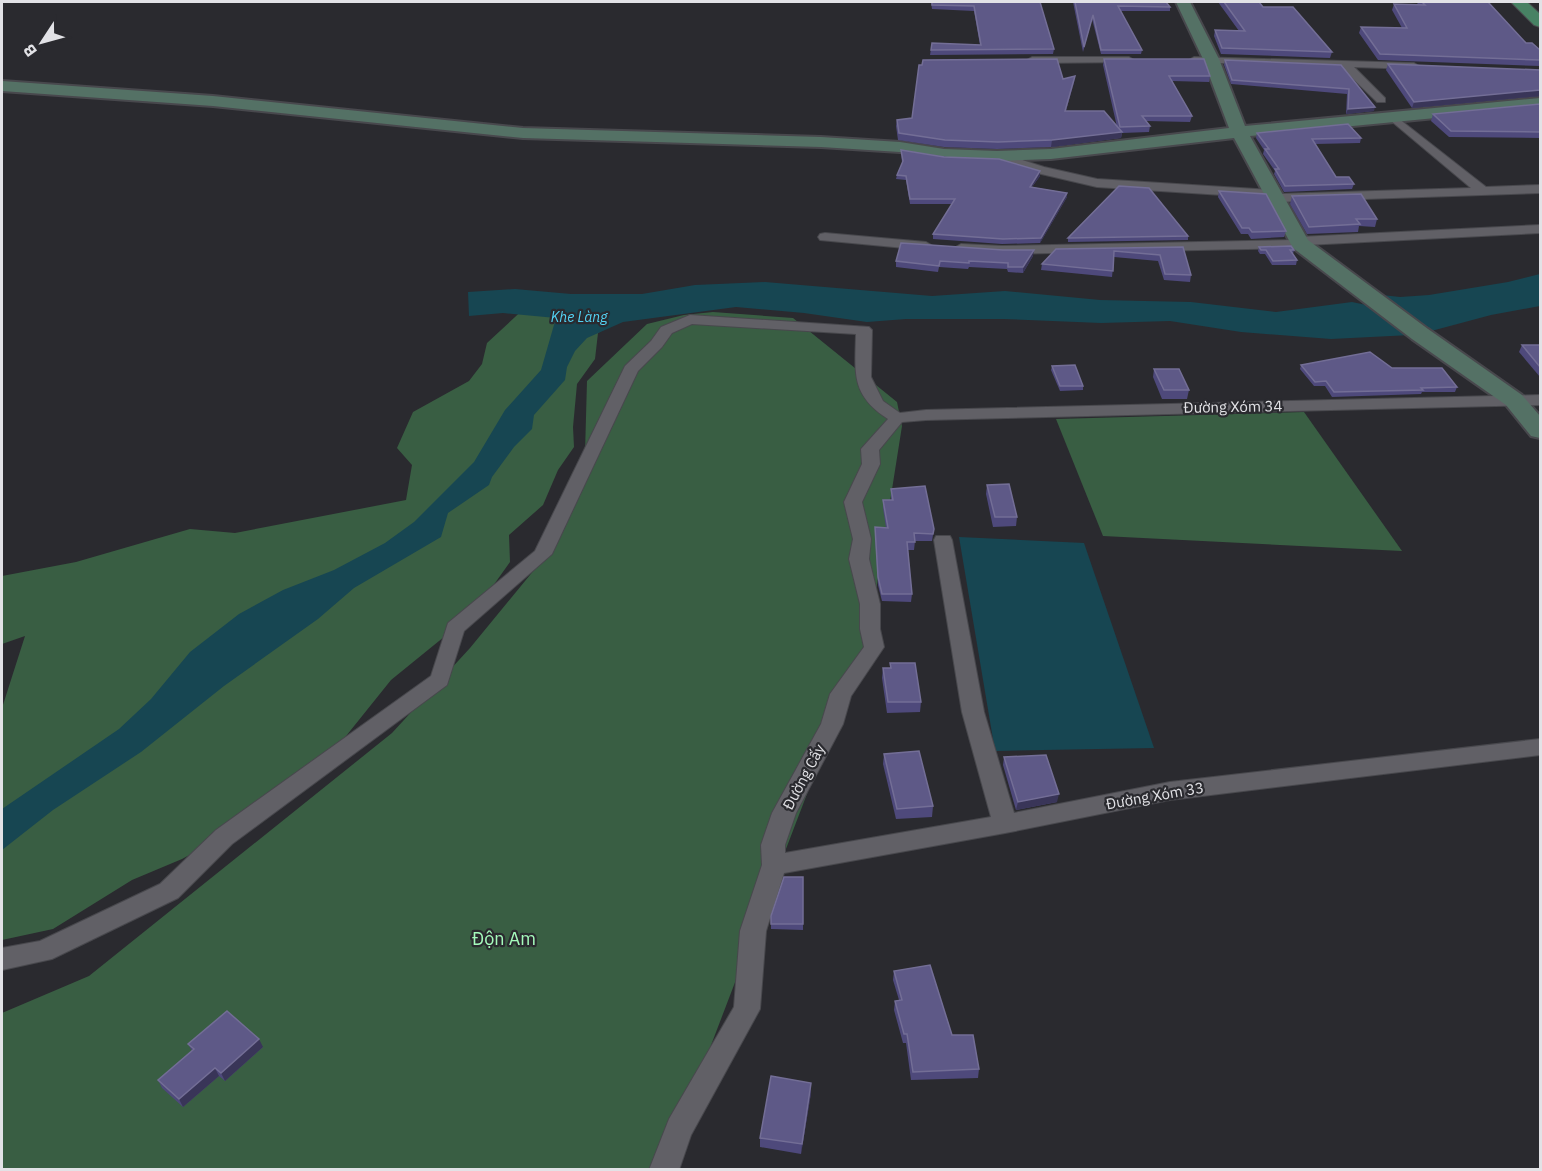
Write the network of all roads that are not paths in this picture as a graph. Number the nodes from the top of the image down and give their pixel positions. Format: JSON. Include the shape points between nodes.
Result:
{"nodes":[{"id":1,"x":1183,"y":2,"type":"edge"},
{"id":2,"x":1519,"y":2,"type":"edge"},
{"id":3,"x":1540,"y":22,"type":"edge"},
{"id":4,"x":1024,"y":60,"type":"edge"},
{"id":5,"x":1141,"y":60,"type":"edge"},
{"id":6,"x":1187,"y":60,"type":"edge"},
{"id":7,"x":1211,"y":60,"type":"junction"},
{"id":8,"x":1343,"y":63,"type":"junction"},
{"id":9,"x":1424,"y":67,"type":"edge"},
{"id":10,"x":2,"y":86,"type":"edge"},
{"id":11,"x":1381,"y":100,"type":"dead end"},
{"id":12,"x":1540,"y":103,"type":"edge"},
{"id":13,"x":1394,"y":118,"type":"junction"},
{"id":14,"x":1239,"y":132,"type":"junction"},
{"id":15,"x":997,"y":156,"type":"junction"},
{"id":16,"x":1540,"y":189,"type":"edge"},
{"id":17,"x":1483,"y":191,"type":"junction"},
{"id":18,"x":1275,"y":196,"type":"junction"},
{"id":19,"x":1540,"y":229,"type":"edge"},
{"id":20,"x":825,"y":237,"type":"dead end"},
{"id":21,"x":1300,"y":243,"type":"junction"},
{"id":22,"x":1514,"y":400,"type":"junction"},
{"id":23,"x":1540,"y":400,"type":"edge"},
{"id":24,"x":897,"y":418,"type":"junction"},
{"id":25,"x":1540,"y":431,"type":"edge"},
{"id":26,"x":943,"y":540,"type":"dead end"},
{"id":27,"x":1540,"y":747,"type":"edge"},
{"id":28,"x":1005,"y":824,"type":"junction"},
{"id":29,"x":774,"y":865,"type":"junction"},
{"id":30,"x":2,"y":959,"type":"edge"},
{"id":31,"x":664,"y":1170,"type":"edge"}],
"edges":[{"from":1,"to":7,"type":"street"},
{"from":2,"to":3,"type":"main road"},
{"from":4,"to":5,"type":"street"},
{"from":6,"to":7,"type":"street"},
{"from":7,"to":8,"type":"street"},
{"from":7,"to":14,"type":"street"},
{"from":8,"to":9,"type":"street"},
{"from":8,"to":11,"type":"street"},
{"from":10,"to":15,"type":"street","via":[[213,101],[523,133],[821,142]]},
{"from":12,"to":13,"type":"street"},
{"from":13,"to":14,"type":"street"},
{"from":13,"to":17,"type":"street"},
{"from":14,"to":15,"type":"street","via":[[1051,154]]},
{"from":14,"to":18,"type":"street"},
{"from":15,"to":18,"type":"street","via":[[1097,183]]},
{"from":16,"to":17,"type":"street"},
{"from":17,"to":18,"type":"street"},
{"from":18,"to":21,"type":"street"},
{"from":19,"to":21,"type":"street"},
{"from":20,"to":21,"type":"street","via":[[1002,250]]},
{"from":21,"to":22,"type":"street"},
{"from":22,"to":23,"type":"street","name":"Đường Xóm 34"},
{"from":22,"to":24,"type":"street","name":"Đường Xóm 34"},
{"from":22,"to":25,"type":"street"},
{"from":24,"to":29,"type":"street","name":"Đường Cấy","via":[[870,449],[871,464],[853,502],[862,539],[860,559],[874,647],[841,694],[832,724],[784,813],[773,845]]},
{"from":24,"to":30,"type":"street","via":[[876,404],[863,377],[864,330],[690,319],[666,330],[631,369],[543,554],[455,628],[440,680],[224,837],[169,891],[43,951]]},
{"from":26,"to":28,"type":"street","via":[[971,702]]},
{"from":27,"to":28,"type":"street","name":"Đường Xóm 33","via":[[1170,791]]},
{"from":28,"to":29,"type":"street","name":"Đường Xóm 33"},
{"from":29,"to":31,"type":"street","name":"Đường Cấy","via":[[753,931],[747,1009],[679,1129]]}]}
